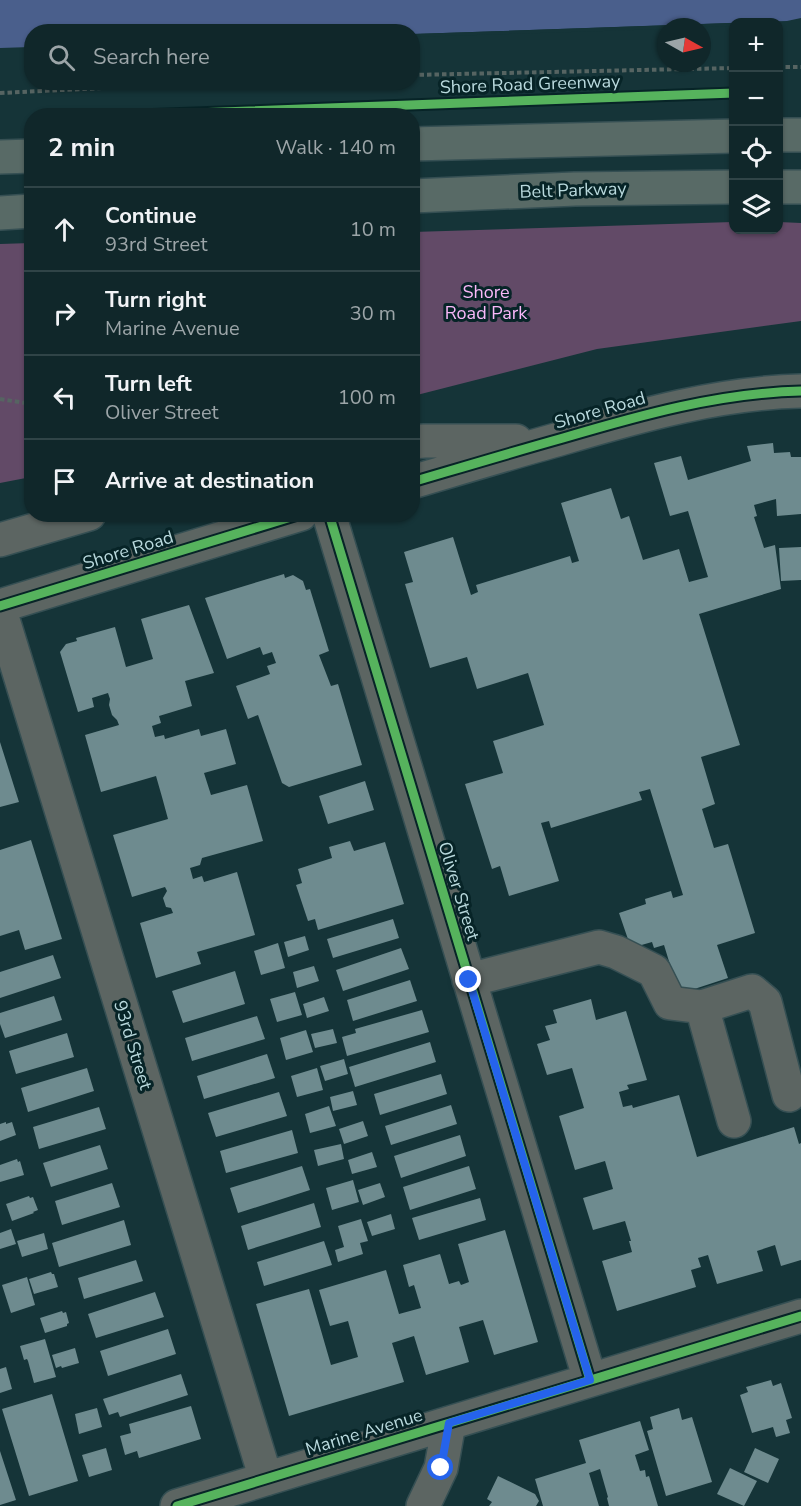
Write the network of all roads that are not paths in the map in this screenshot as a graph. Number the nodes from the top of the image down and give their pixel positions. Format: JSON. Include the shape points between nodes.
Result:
{"nodes":[{"id":1,"x":783,"y":135,"type":"edge"},
{"id":2,"x":801,"y":135,"type":"edge"},
{"id":3,"x":729,"y":136,"type":"edge"},
{"id":4,"x":420,"y":144,"type":"edge"},
{"id":5,"x":24,"y":156,"type":"edge"},
{"id":6,"x":0,"y":157,"type":"edge"},
{"id":7,"x":729,"y":187,"type":"edge"},
{"id":8,"x":783,"y":187,"type":"edge"},
{"id":9,"x":801,"y":187,"type":"edge"},
{"id":10,"x":420,"y":196,"type":"edge"},
{"id":11,"x":24,"y":212,"type":"edge"},
{"id":12,"x":0,"y":213,"type":"edge"},
{"id":13,"x":801,"y":391,"type":"edge"},
{"id":14,"x":420,"y":441,"type":"edge"},
{"id":15,"x":551,"y":441,"type":"junction"},
{"id":16,"x":420,"y":480,"type":"edge"},
{"id":17,"x":62,"y":522,"type":"edge"},
{"id":18,"x":275,"y":522,"type":"edge"},
{"id":19,"x":331,"y":522,"type":"edge"},
{"id":20,"x":0,"y":540,"type":"edge"},
{"id":21,"x":0,"y":608,"type":"edge"},
{"id":22,"x":469,"y":980,"type":"junction"},
{"id":23,"x":702,"y":1007,"type":"junction"},
{"id":24,"x":789,"y":1095,"type":"dead end"},
{"id":25,"x":734,"y":1121,"type":"dead end"},
{"id":26,"x":801,"y":1316,"type":"edge"},
{"id":27,"x":590,"y":1380,"type":"junction"},
{"id":28,"x":449,"y":1423,"type":"junction"},
{"id":29,"x":266,"y":1479,"type":"junction"},
{"id":30,"x":177,"y":1506,"type":"edge"},
{"id":31,"x":423,"y":1506,"type":"edge"}],
"edges":[{"from":1,"to":2,"type":"highway"},
{"from":3,"to":4,"type":"highway"},
{"from":5,"to":6,"type":"highway"},
{"from":7,"to":10,"type":"highway","name":"Belt Parkway"},
{"from":8,"to":9,"type":"highway"},
{"from":11,"to":12,"type":"highway"},
{"from":13,"to":15,"type":"street","name":"Shore Road","via":[[716,398]]},
{"from":14,"to":15,"type":"street"},
{"from":15,"to":16,"type":"street","name":"Shore Road"},
{"from":17,"to":20,"type":"street"},
{"from":18,"to":21,"type":"street","name":"Shore Road"},
{"from":19,"to":22,"type":"street","name":"Oliver Street"},
{"from":21,"to":29,"type":"street","name":"93rd Street"},
{"from":22,"to":23,"type":"street","via":[[599,948],[654,971],[670,1003]]},
{"from":22,"to":27,"type":"street","name":"Oliver Street"},
{"from":23,"to":24,"type":"street","via":[[752,991],[765,1002]]},
{"from":23,"to":25,"type":"street"},
{"from":26,"to":27,"type":"street","name":"Marine Avenue"},
{"from":27,"to":28,"type":"street","name":"Marine Avenue"},
{"from":28,"to":29,"type":"street","name":"Marine Avenue"},
{"from":28,"to":31,"type":"street","via":[[441,1468]]},
{"from":29,"to":30,"type":"street","name":"Marine Avenue"}]}
